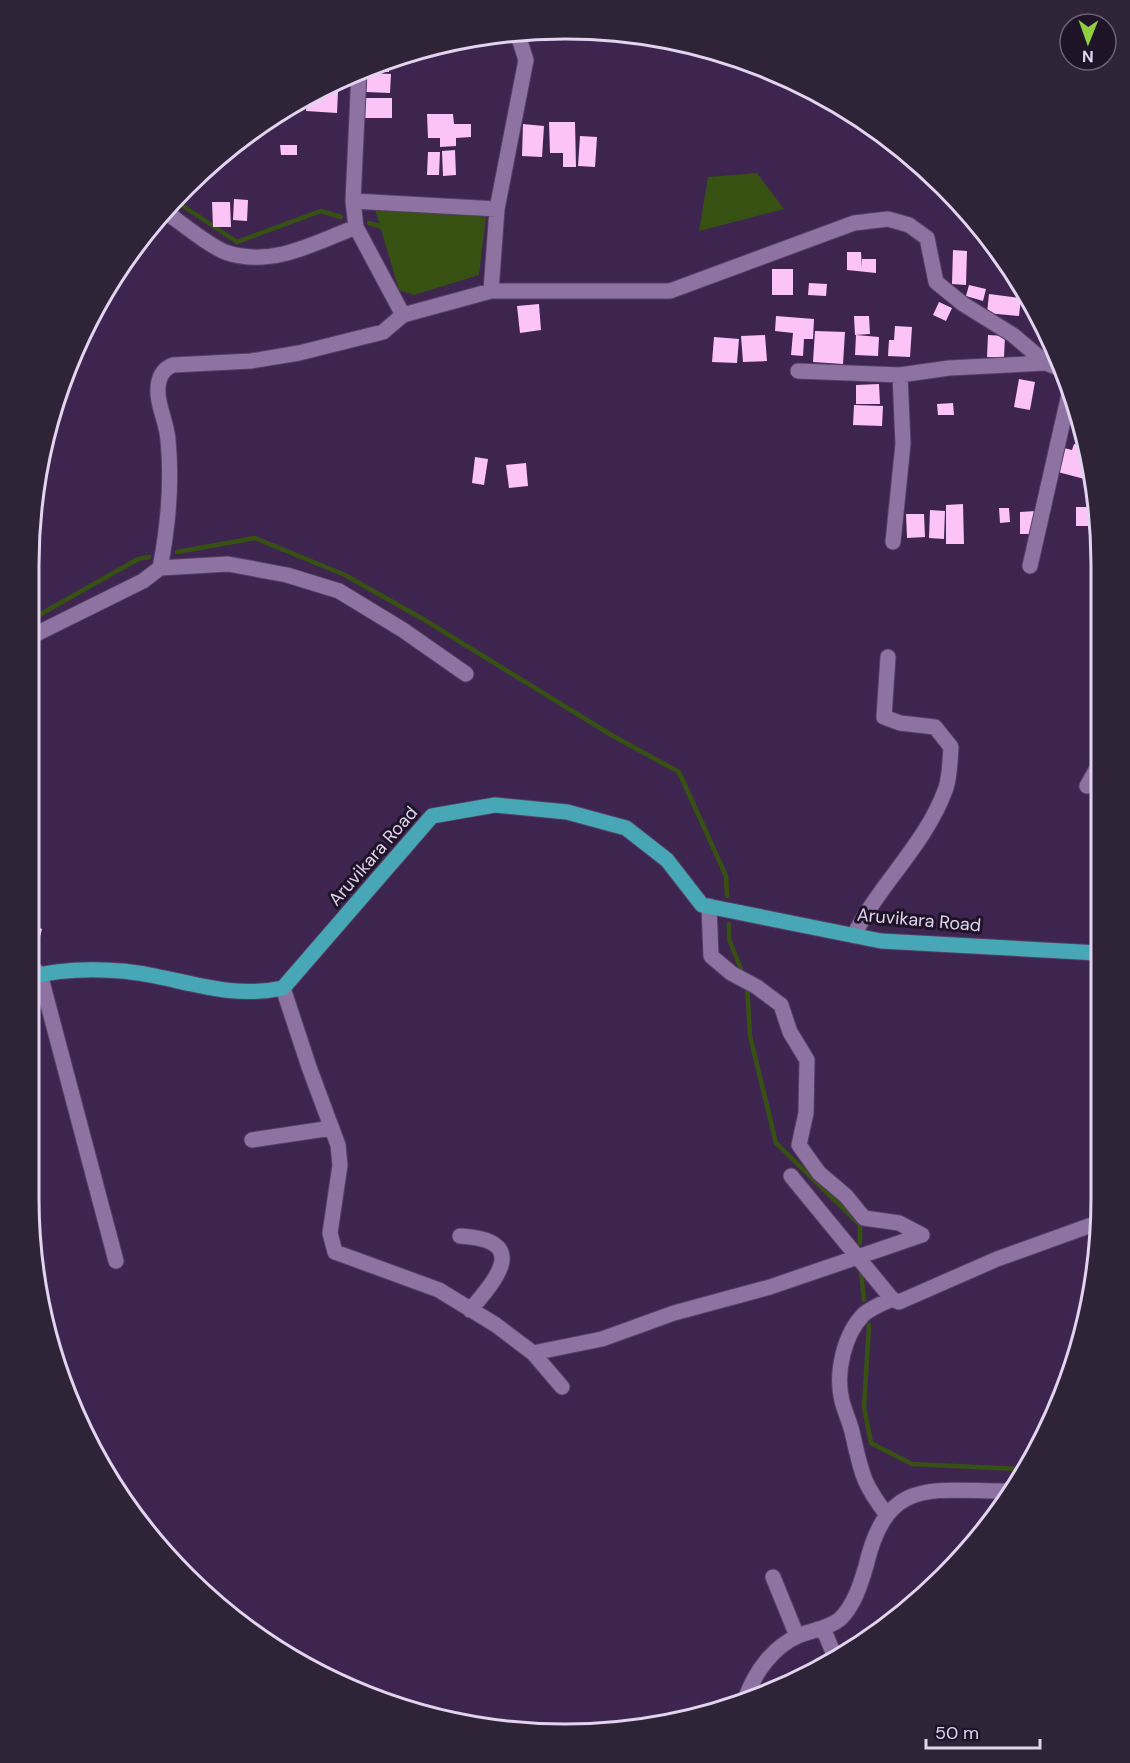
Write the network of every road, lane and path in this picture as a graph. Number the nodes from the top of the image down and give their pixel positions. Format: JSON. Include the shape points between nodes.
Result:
{"nodes":[{"id":1,"x":520,"y":41,"type":"edge"},
{"id":2,"x":359,"y":81,"type":"edge"},
{"id":3,"x":353,"y":201,"type":"junction"},
{"id":4,"x":497,"y":208,"type":"junction"},
{"id":5,"x":172,"y":216,"type":"edge"},
{"id":6,"x":356,"y":227,"type":"junction"},
{"id":7,"x":491,"y":291,"type":"junction"},
{"id":8,"x":403,"y":315,"type":"junction"},
{"id":9,"x":1046,"y":363,"type":"junction"},
{"id":10,"x":1051,"y":365,"type":"edge"},
{"id":11,"x":798,"y":371,"type":"dead end"},
{"id":12,"x":900,"y":375,"type":"junction"},
{"id":13,"x":1066,"y":407,"type":"edge"},
{"id":14,"x":894,"y":542,"type":"dead end"},
{"id":15,"x":1030,"y":566,"type":"dead end"},
{"id":16,"x":160,"y":568,"type":"junction"},
{"id":17,"x":39,"y":633,"type":"edge"},
{"id":18,"x":888,"y":657,"type":"dead end"},
{"id":19,"x":466,"y":674,"type":"dead end"},
{"id":20,"x":1091,"y":779,"type":"edge"},
{"id":21,"x":1087,"y":786,"type":"dead end"},
{"id":22,"x":709,"y":906,"type":"junction"},
{"id":23,"x":854,"y":935,"type":"junction"},
{"id":24,"x":1091,"y":953,"type":"edge"},
{"id":25,"x":39,"y":972,"type":"edge"},
{"id":26,"x":283,"y":987,"type":"junction"},
{"id":27,"x":39,"y":993,"type":"edge"},
{"id":28,"x":332,"y":1128,"type":"junction"},
{"id":29,"x":252,"y":1140,"type":"dead end"},
{"id":30,"x":791,"y":1176,"type":"dead end"},
{"id":31,"x":1090,"y":1225,"type":"edge"},
{"id":32,"x":460,"y":1236,"type":"dead end"},
{"id":33,"x":858,"y":1257,"type":"junction"},
{"id":34,"x":116,"y":1261,"type":"dead end"},
{"id":35,"x":892,"y":1299,"type":"junction"},
{"id":36,"x":470,"y":1310,"type":"junction"},
{"id":37,"x":533,"y":1353,"type":"junction"},
{"id":38,"x":562,"y":1387,"type":"dead end"},
{"id":39,"x":1001,"y":1491,"type":"edge"},
{"id":40,"x":886,"y":1515,"type":"junction"},
{"id":41,"x":773,"y":1577,"type":"dead end"},
{"id":42,"x":818,"y":1629,"type":"junction"},
{"id":43,"x":797,"y":1636,"type":"junction"},
{"id":44,"x":833,"y":1651,"type":"edge"},
{"id":45,"x":749,"y":1690,"type":"edge"}],
"edges":[{"from":1,"to":4,"type":"street","via":[[525,60]]},
{"from":2,"to":3,"type":"street"},
{"from":3,"to":4,"type":"street"},
{"from":3,"to":6,"type":"street"},
{"from":4,"to":7,"type":"street"},
{"from":5,"to":6,"type":"street","via":[[226,253],[255,258],[286,255]]},
{"from":6,"to":8,"type":"street"},
{"from":7,"to":8,"type":"street"},
{"from":7,"to":9,"type":"street","via":[[670,291],[854,223],[888,219],[909,225],[927,238],[936,282],[963,304],[1014,335]]},
{"from":8,"to":16,"type":"street","via":[[383,332],[299,353],[166,368],[158,382],[170,472]]},
{"from":9,"to":10,"type":"street"},
{"from":9,"to":12,"type":"street"},
{"from":11,"to":12,"type":"street"},
{"from":12,"to":14,"type":"street","via":[[903,444]]},
{"from":13,"to":15,"type":"street"},
{"from":16,"to":17,"type":"street","via":[[143,581]]},
{"from":16,"to":19,"type":"street","via":[[228,564],[287,575],[339,591]]},
{"from":18,"to":23,"type":"street","via":[[884,717],[935,727],[951,747],[947,785],[932,820],[866,910]]},
{"from":20,"to":21,"type":"street"},
{"from":22,"to":23,"type":"main road","name":"Aruvikara Road"},
{"from":22,"to":26,"type":"main road","name":"Aruvikara Road","via":[[702,904],[667,860],[626,828],[567,812],[495,805],[432,816]]},
{"from":22,"to":33,"type":"street","via":[[711,956],[781,1005],[790,1032],[807,1060],[806,1113],[799,1145],[819,1173],[864,1218],[899,1222],[922,1235]]},
{"from":23,"to":24,"type":"main road","name":"Aruvikara Road","via":[[880,941]]},
{"from":25,"to":26,"type":"main road","via":[[152,975],[210,990],[253,992]]},
{"from":26,"to":28,"type":"street"},
{"from":27,"to":34,"type":"street"},
{"from":28,"to":29,"type":"street"},
{"from":28,"to":36,"type":"street","via":[[340,1165],[330,1233],[335,1252],[439,1290]]},
{"from":30,"to":33,"type":"street"},
{"from":31,"to":35,"type":"street","via":[[997,1259],[903,1302]]},
{"from":32,"to":36,"type":"street","via":[[491,1241],[502,1256],[497,1279]]},
{"from":33,"to":35,"type":"street"},
{"from":33,"to":37,"type":"street","via":[[602,1339]]},
{"from":35,"to":40,"type":"street","via":[[865,1313],[852,1329],[840,1378],[867,1490]]},
{"from":36,"to":37,"type":"street"},
{"from":37,"to":38,"type":"street"},
{"from":39,"to":40,"type":"street","via":[[915,1493]]},
{"from":40,"to":42,"type":"street","via":[[872,1539],[861,1583],[849,1606],[839,1620]]},
{"from":41,"to":43,"type":"street"},
{"from":42,"to":43,"type":"street"},
{"from":42,"to":44,"type":"street","via":[[825,1633]]},
{"from":43,"to":45,"type":"street","via":[[777,1649]]}]}
